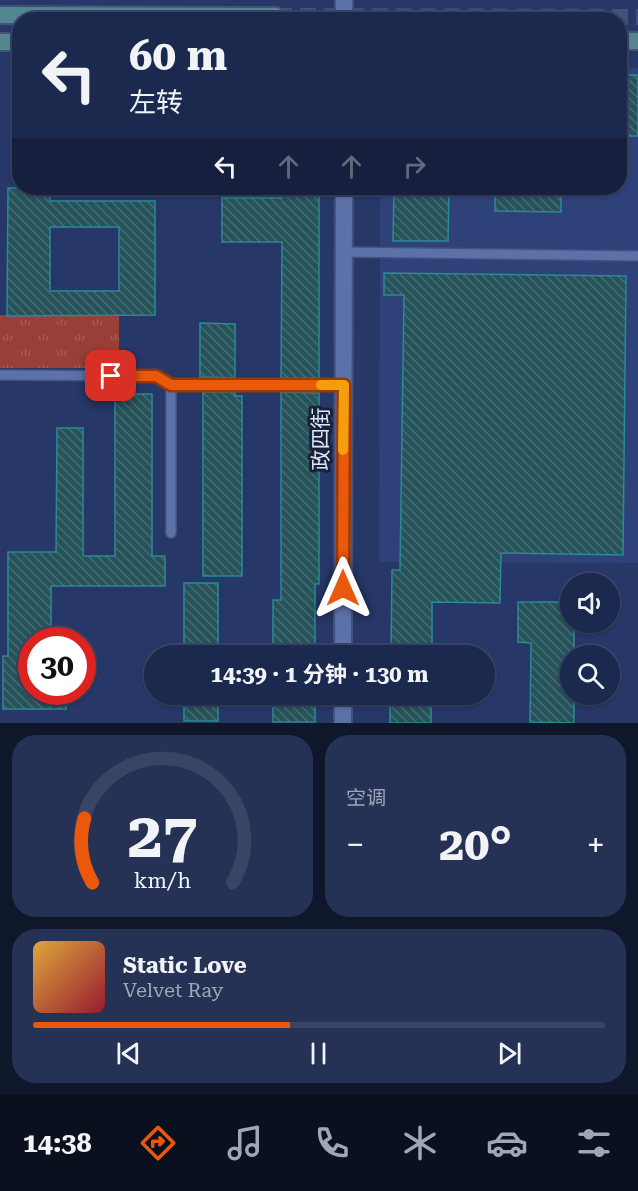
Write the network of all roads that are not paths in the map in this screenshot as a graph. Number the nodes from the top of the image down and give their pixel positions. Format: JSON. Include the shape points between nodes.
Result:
{"nodes":[{"id":1,"x":344,"y":195,"type":"edge"},
{"id":2,"x":344,"y":252,"type":"junction"},
{"id":3,"x":638,"y":256,"type":"edge"},
{"id":4,"x":0,"y":375,"type":"edge"},
{"id":5,"x":171,"y":385,"type":"junction"},
{"id":6,"x":344,"y":385,"type":"junction"},
{"id":7,"x":171,"y":533,"type":"dead end"},
{"id":8,"x":343,"y":645,"type":"edge"},
{"id":9,"x":343,"y":705,"type":"edge"},
{"id":10,"x":343,"y":723,"type":"edge"}],
"edges":[{"from":1,"to":2,"type":"street","name":"政四街"},
{"from":2,"to":3,"type":"lane"},
{"from":2,"to":6,"type":"street","name":"政四街"},
{"from":4,"to":5,"type":"lane","via":[[156,376]]},
{"from":5,"to":6,"type":"lane"},
{"from":5,"to":7,"type":"lane"},
{"from":6,"to":8,"type":"street","name":"政四街"},
{"from":9,"to":10,"type":"street"}]}
